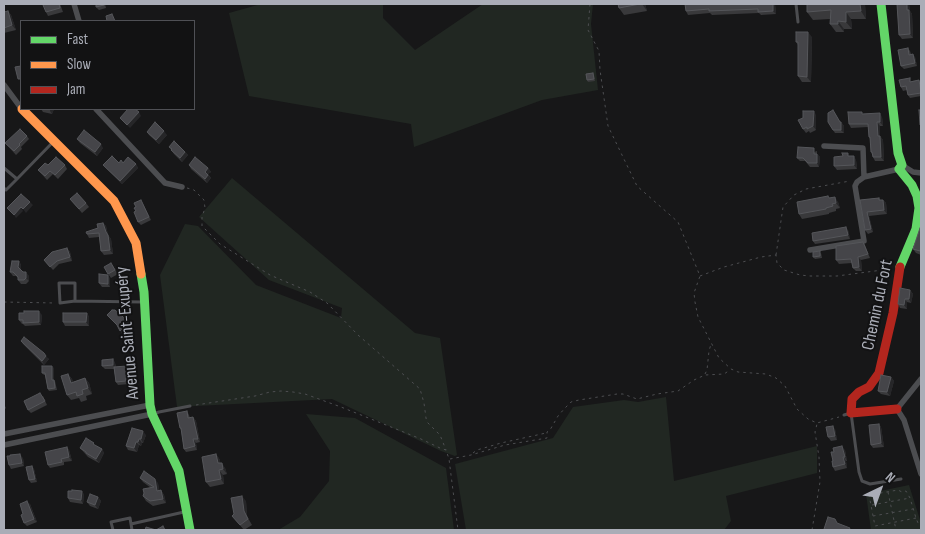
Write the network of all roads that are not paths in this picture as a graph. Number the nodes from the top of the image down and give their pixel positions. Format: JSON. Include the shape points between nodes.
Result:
{"nodes":[{"id":1,"x":74,"y":4,"type":"edge"},
{"id":2,"x":796,"y":4,"type":"edge"},
{"id":3,"x":881,"y":4,"type":"edge"},
{"id":4,"x":79,"y":20,"type":"edge"},
{"id":5,"x":798,"y":22,"type":"dead end"},
{"id":6,"x":4,"y":85,"type":"edge"},
{"id":7,"x":20,"y":105,"type":"edge"},
{"id":8,"x":24,"y":110,"type":"edge"},
{"id":9,"x":97,"y":110,"type":"edge"},
{"id":10,"x":54,"y":141,"type":"junction"},
{"id":11,"x":824,"y":146,"type":"dead end"},
{"id":12,"x":900,"y":167,"type":"junction"},
{"id":13,"x":4,"y":168,"type":"edge"},
{"id":14,"x":921,"y":173,"type":"edge"},
{"id":15,"x":864,"y":177,"type":"junction"},
{"id":16,"x":16,"y":179,"type":"junction"},
{"id":17,"x":182,"y":187,"type":"road end"},
{"id":18,"x":4,"y":188,"type":"edge"},
{"id":19,"x":810,"y":250,"type":"dead end"},
{"id":20,"x":76,"y":301,"type":"junction"},
{"id":21,"x":144,"y":302,"type":"junction"},
{"id":22,"x":921,"y":379,"type":"edge"},
{"id":23,"x":150,"y":405,"type":"junction"},
{"id":24,"x":190,"y":406,"type":"road end"},
{"id":25,"x":897,"y":409,"type":"junction"},
{"id":26,"x":152,"y":414,"type":"junction"},
{"id":27,"x":848,"y":414,"type":"junction"},
{"id":28,"x":4,"y":434,"type":"edge"},
{"id":29,"x":4,"y":445,"type":"edge"},
{"id":30,"x":921,"y":474,"type":"edge"},
{"id":31,"x":901,"y":479,"type":"dead end"},
{"id":32,"x":187,"y":512,"type":"junction"},
{"id":33,"x":131,"y":524,"type":"junction"},
{"id":34,"x":113,"y":530,"type":"edge"},
{"id":35,"x":132,"y":530,"type":"edge"},
{"id":36,"x":190,"y":530,"type":"edge"}],
"edges":[{"from":1,"to":4,"type":"street"},
{"from":2,"to":5,"type":"lane"},
{"from":3,"to":12,"type":"street","name":"Chemin du Fort"},
{"from":6,"to":7,"type":"street","name":"Avenue Saint-Exupéry"},
{"from":8,"to":10,"type":"street","name":"Avenue Saint-Exupéry"},
{"from":9,"to":17,"type":"street","via":[[165,183]]},
{"from":10,"to":16,"type":"lane"},
{"from":10,"to":21,"type":"street","name":"Avenue Saint-Exupéry","via":[[114,201],[136,243]]},
{"from":11,"to":15,"type":"street","via":[[863,148]]},
{"from":12,"to":14,"type":"street"},
{"from":12,"to":15,"type":"street"},
{"from":12,"to":27,"type":"street","name":"Chemin du Fort","via":[[917,196],[920,208],[916,229],[899,271],[879,373],[869,387],[852,399]]},
{"from":13,"to":16,"type":"lane"},
{"from":15,"to":19,"type":"street","via":[[855,186],[864,242]]},
{"from":16,"to":18,"type":"lane","via":[[6,190]]},
{"from":20,"to":20,"type":"lane","via":[[75,283],[59,283],[60,303]]},
{"from":20,"to":21,"type":"lane"},
{"from":21,"to":23,"type":"street","name":"Avenue Saint-Exupéry"},
{"from":22,"to":25,"type":"street"},
{"from":23,"to":26,"type":"street","name":"Avenue Saint-Exupéry"},
{"from":23,"to":28,"type":"street"},
{"from":24,"to":26,"type":"lane"},
{"from":25,"to":27,"type":"street"},
{"from":25,"to":30,"type":"street","via":[[904,420]]},
{"from":26,"to":29,"type":"street"},
{"from":26,"to":32,"type":"street","name":"Avenue Saint-Exupéry","via":[[179,471]]},
{"from":27,"to":31,"type":"lane","name":"Chemin du Fort","via":[[862,481],[870,484]]},
{"from":32,"to":33,"type":"lane"},
{"from":32,"to":36,"type":"street","name":"Avenue Saint-Exupéry"},
{"from":33,"to":34,"type":"lane","via":[[130,518],[111,522]]},
{"from":33,"to":35,"type":"lane"}]}
